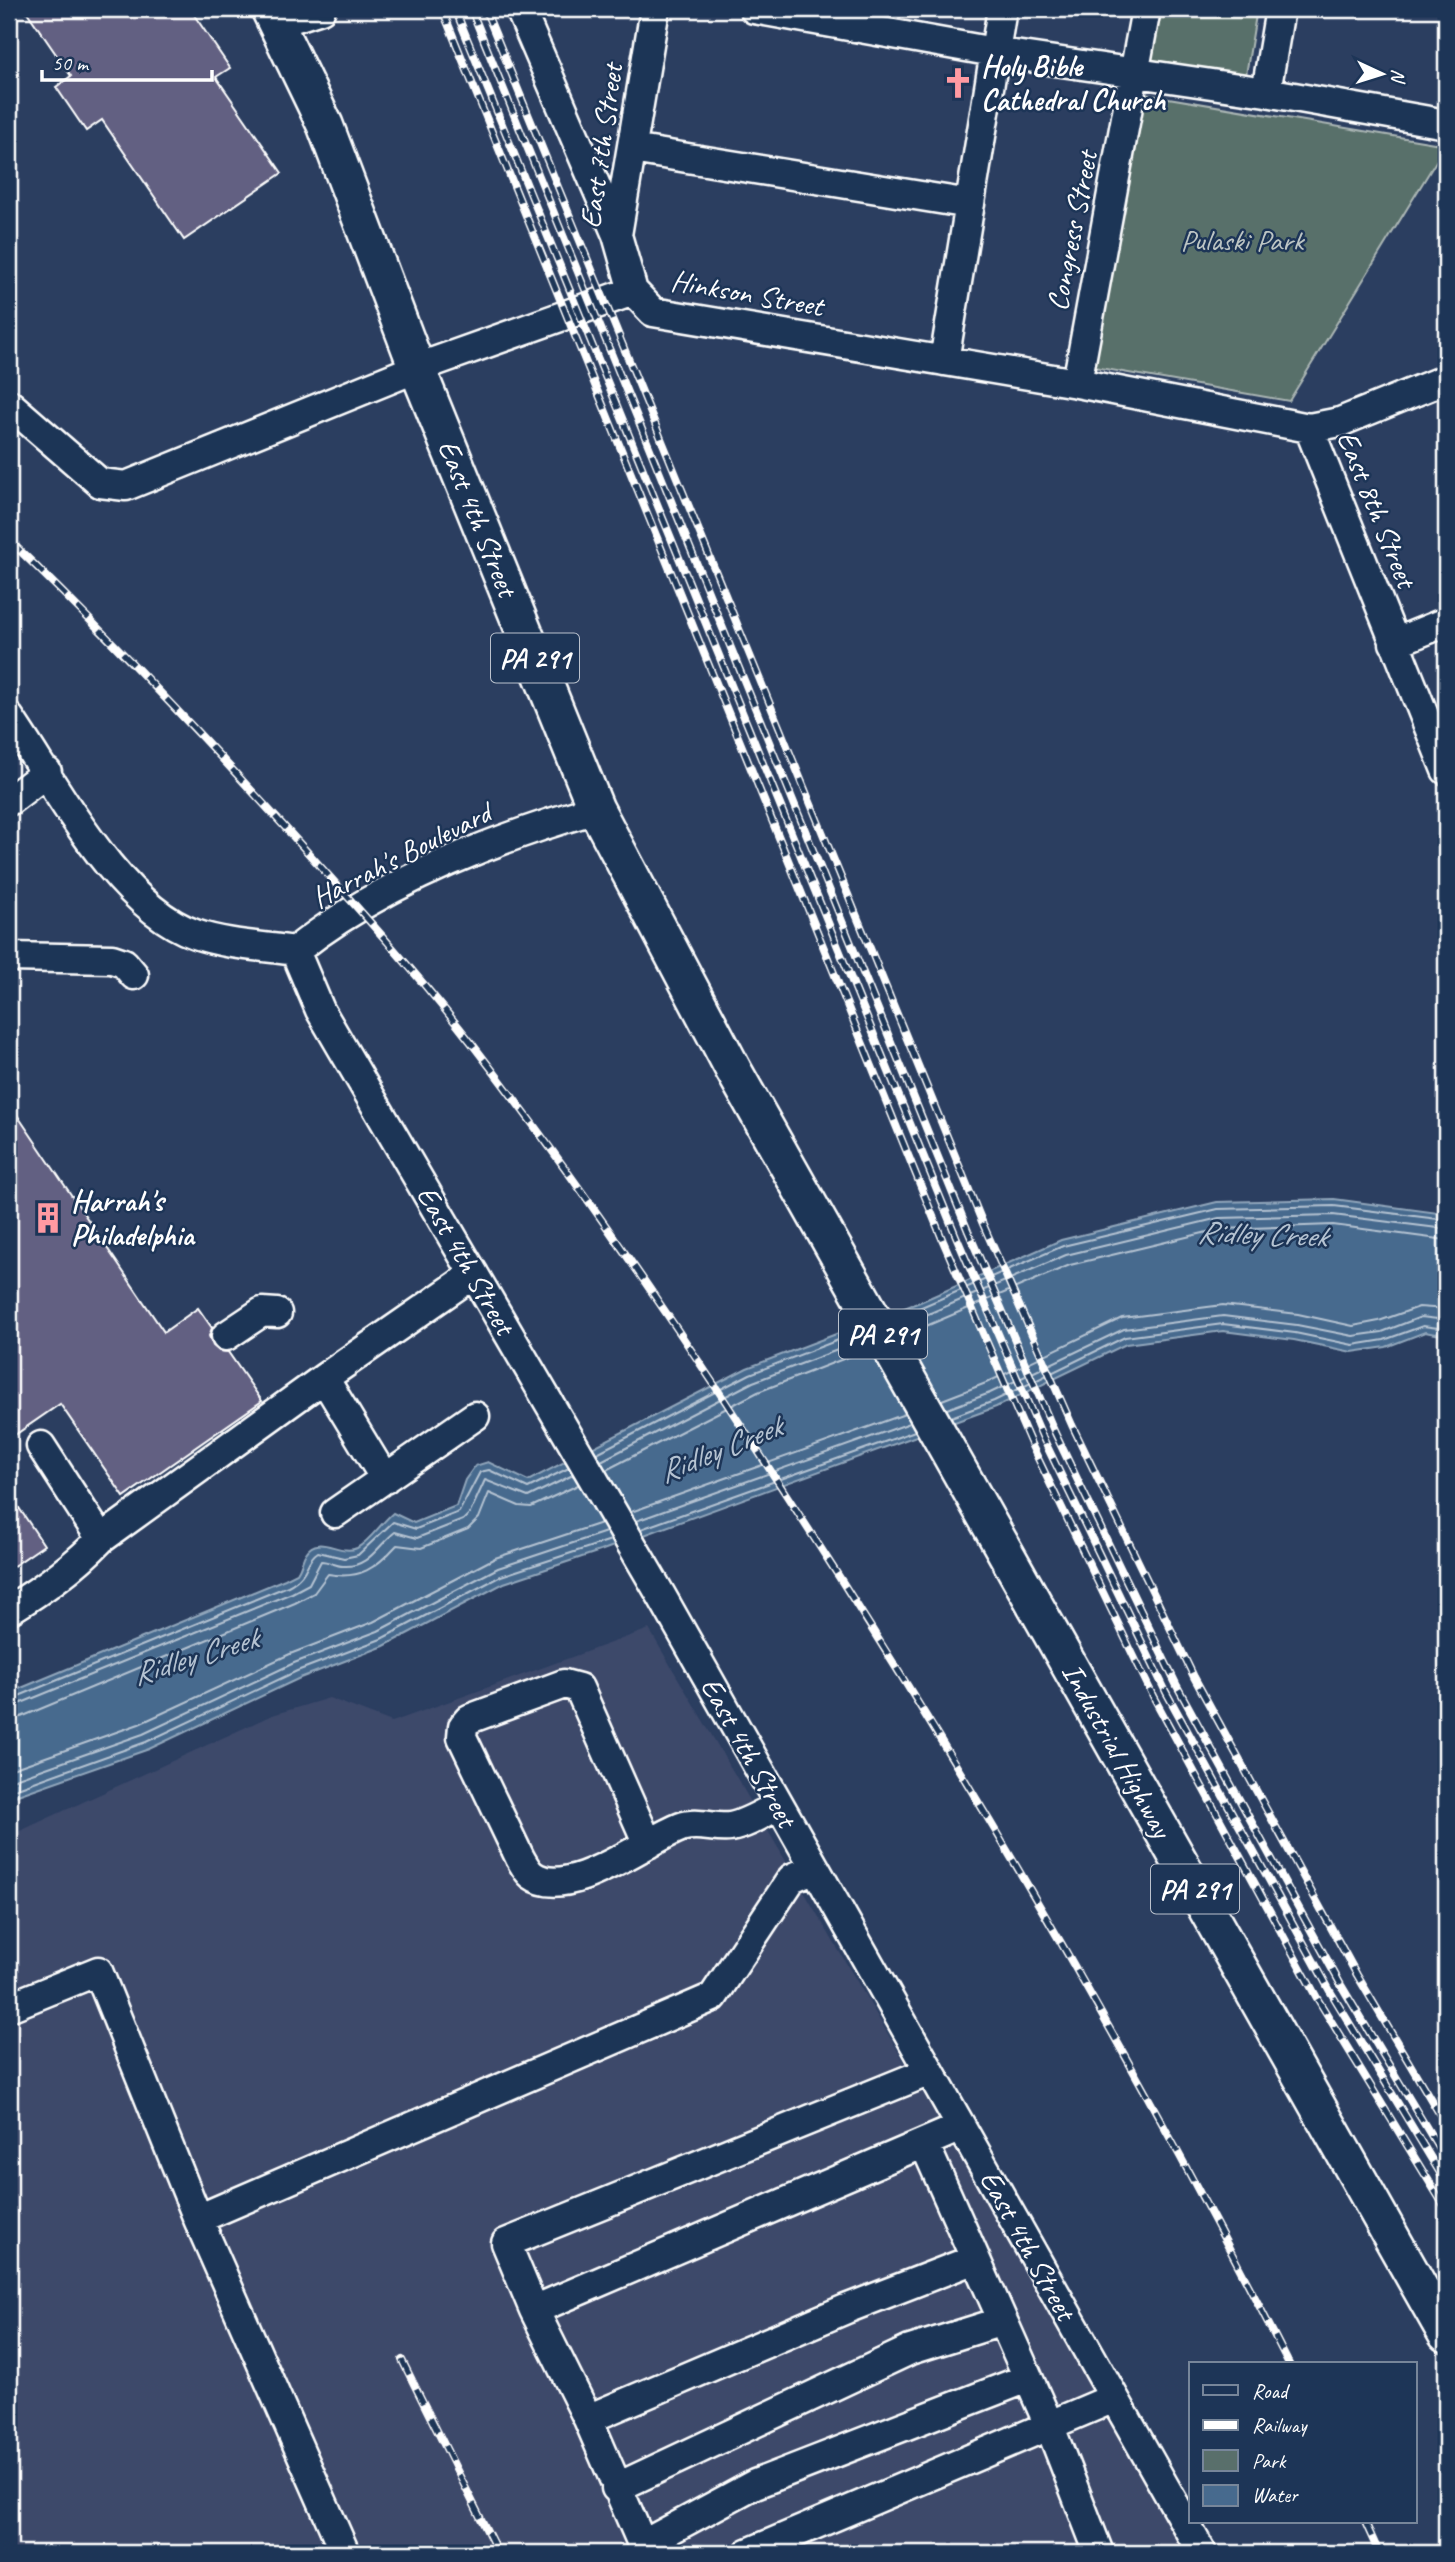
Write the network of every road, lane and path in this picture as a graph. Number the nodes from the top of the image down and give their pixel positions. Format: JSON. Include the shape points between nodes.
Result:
{"nodes":[{"id":1,"x":321,"y":9,"type":"edge"},
{"id":2,"x":520,"y":9,"type":"edge"},
{"id":3,"x":655,"y":9,"type":"edge"},
{"id":4,"x":754,"y":9,"type":"edge"},
{"id":5,"x":1002,"y":9,"type":"edge"},
{"id":6,"x":1146,"y":9,"type":"edge"},
{"id":7,"x":1280,"y":9,"type":"edge"},
{"id":8,"x":273,"y":16,"type":"edge"},
{"id":9,"x":995,"y":52,"type":"junction"},
{"id":10,"x":1135,"y":75,"type":"junction"},
{"id":11,"x":1266,"y":92,"type":"junction"},
{"id":12,"x":1446,"y":124,"type":"edge"},
{"id":13,"x":632,"y":149,"type":"junction"},
{"id":14,"x":970,"y":204,"type":"junction"},
{"id":15,"x":617,"y":235,"type":"junction"},
{"id":16,"x":633,"y":291,"type":"junction"},
{"id":17,"x":944,"y":361,"type":"junction"},
{"id":18,"x":417,"y":368,"type":"junction"},
{"id":19,"x":1446,"y":379,"type":"edge"},
{"id":20,"x":1077,"y":383,"type":"junction"},
{"id":21,"x":9,"y":404,"type":"edge"},
{"id":22,"x":1309,"y":428,"type":"junction"},
{"id":23,"x":1446,"y":622,"type":"edge"},
{"id":24,"x":1394,"y":643,"type":"junction"},
{"id":25,"x":9,"y":717,"type":"edge"},
{"id":26,"x":1446,"y":770,"type":"edge"},
{"id":27,"x":47,"y":772,"type":"junction"},
{"id":28,"x":9,"y":801,"type":"edge"},
{"id":29,"x":596,"y":809,"type":"junction"},
{"id":30,"x":295,"y":951,"type":"junction"},
{"id":31,"x":9,"y":957,"type":"edge"},
{"id":32,"x":134,"y":975,"type":"dead end"},
{"id":33,"x":474,"y":1274,"type":"junction"},
{"id":34,"x":277,"y":1313,"type":"dead end"},
{"id":35,"x":226,"y":1336,"type":"dead end"},
{"id":36,"x":324,"y":1378,"type":"junction"},
{"id":37,"x":912,"y":1386,"type":"joint"},
{"id":38,"x":475,"y":1416,"type":"dead end"},
{"id":39,"x":41,"y":1446,"type":"dead end"},
{"id":40,"x":385,"y":1479,"type":"junction"},
{"id":41,"x":335,"y":1513,"type":"dead end"},
{"id":42,"x":101,"y":1539,"type":"junction"},
{"id":43,"x":9,"y":1610,"type":"edge"},
{"id":44,"x":779,"y":1805,"type":"junction"},
{"id":45,"x":648,"y":1844,"type":"junction"},
{"id":46,"x":815,"y":1868,"type":"junction"},
{"id":47,"x":9,"y":2007,"type":"edge"},
{"id":48,"x":930,"y":2071,"type":"junction"},
{"id":49,"x":961,"y":2127,"type":"junction"},
{"id":50,"x":924,"y":2143,"type":"junction"},
{"id":51,"x":198,"y":2219,"type":"junction"},
{"id":52,"x":975,"y":2259,"type":"junction"},
{"id":53,"x":534,"y":2310,"type":"junction"},
{"id":54,"x":1003,"y":2320,"type":"junction"},
{"id":55,"x":1446,"y":2334,"type":"edge"},
{"id":56,"x":1028,"y":2378,"type":"junction"},
{"id":57,"x":1114,"y":2398,"type":"junction"},
{"id":58,"x":588,"y":2419,"type":"junction"},
{"id":59,"x":1050,"y":2427,"type":"junction"},
{"id":60,"x":616,"y":2488,"type":"junction"},
{"id":61,"x":644,"y":2549,"type":"edge"},
{"id":62,"x":345,"y":2553,"type":"edge"},
{"id":63,"x":748,"y":2553,"type":"edge"},
{"id":64,"x":1099,"y":2553,"type":"edge"},
{"id":65,"x":1202,"y":2553,"type":"edge"}],
"edges":[{"from":1,"to":8,"type":"street"},
{"from":2,"to":15,"type":"street"},
{"from":3,"to":13,"type":"street","name":"East 7th Street"},
{"from":4,"to":9,"type":"street"},
{"from":5,"to":9,"type":"street"},
{"from":6,"to":10,"type":"street","name":"Congress Street"},
{"from":7,"to":11,"type":"street"},
{"from":8,"to":18,"type":"main road","name":"East 4th Street","number":"PA 291","via":[[325,125]]},
{"from":9,"to":10,"type":"street"},
{"from":9,"to":14,"type":"street"},
{"from":10,"to":11,"type":"street"},
{"from":10,"to":20,"type":"street","name":"Congress Street"},
{"from":11,"to":12,"type":"street"},
{"from":13,"to":14,"type":"street"},
{"from":13,"to":15,"type":"street","name":"East 7th Street"},
{"from":14,"to":17,"type":"street"},
{"from":15,"to":16,"type":"street","name":"East 7th Street"},
{"from":16,"to":17,"type":"street","name":"Hinkson Street","via":[[653,312]]},
{"from":16,"to":18,"type":"street","name":"Hinkson Street"},
{"from":17,"to":20,"type":"street","name":"Hinkson Street"},
{"from":18,"to":21,"type":"street","name":"Hinkson Street","via":[[126,486],[100,483]]},
{"from":18,"to":29,"type":"main road","name":"East 4th Street","number":"PA 291"},
{"from":19,"to":22,"type":"street","via":[[1340,422]]},
{"from":20,"to":22,"type":"street","name":"Hinkson Street"},
{"from":22,"to":24,"type":"street","name":"East 8th Street"},
{"from":23,"to":24,"type":"street"},
{"from":24,"to":26,"type":"street","name":"East 8th Street"},
{"from":25,"to":27,"type":"street"},
{"from":27,"to":28,"type":"street"},
{"from":27,"to":30,"type":"street","via":[[93,844],[159,915],[224,943]]},
{"from":29,"to":30,"type":"street","name":"Harrah's Boulevard","via":[[537,826],[458,858],[334,921]]},
{"from":29,"to":37,"type":"main road","name":"East 4th Street","number":"PA 291","via":[[734,1071]]},
{"from":30,"to":33,"type":"street","name":"East 4th Street","via":[[320,1010]]},
{"from":31,"to":32,"type":"street","via":[[112,959],[124,963]]},
{"from":33,"to":36,"type":"street"},
{"from":33,"to":44,"type":"street","name":"East 4th Street"},
{"from":34,"to":35,"type":"street","via":[[262,1312]]},
{"from":36,"to":40,"type":"street"},
{"from":36,"to":42,"type":"street"},
{"from":37,"to":55,"type":"main road","name":"Industrial Highway","number":"PA 291"},
{"from":38,"to":40,"type":"street"},
{"from":39,"to":42,"type":"street"},
{"from":40,"to":41,"type":"street"},
{"from":42,"to":43,"type":"street","via":[[77,1564]]},
{"from":44,"to":45,"type":"street","via":[[729,1827],[688,1826]]},
{"from":44,"to":46,"type":"street","name":"East 4th Street"},
{"from":45,"to":45,"type":"street","via":[[567,1882],[555,1884],[531,1875],[462,1737],[463,1726],[469,1719],[564,1684],[579,1688]]},
{"from":46,"to":48,"type":"street","name":"East 4th Street"},
{"from":46,"to":51,"type":"street","via":[[792,1878],[713,1997]]},
{"from":47,"to":51,"type":"street","via":[[98,1971]]},
{"from":48,"to":49,"type":"street","name":"East 4th Street"},
{"from":48,"to":53,"type":"street","via":[[506,2244]]},
{"from":49,"to":50,"type":"street"},
{"from":49,"to":57,"type":"street","name":"East 4th Street"},
{"from":50,"to":52,"type":"street"},
{"from":50,"to":53,"type":"street"},
{"from":51,"to":62,"type":"street"},
{"from":52,"to":54,"type":"street"},
{"from":52,"to":58,"type":"street"},
{"from":53,"to":58,"type":"street"},
{"from":54,"to":56,"type":"street"},
{"from":54,"to":60,"type":"street","via":[[910,2350]]},
{"from":56,"to":59,"type":"street"},
{"from":56,"to":61,"type":"street","via":[[755,2484]]},
{"from":57,"to":59,"type":"street"},
{"from":57,"to":65,"type":"street","name":"East 4th Street"},
{"from":58,"to":60,"type":"street"},
{"from":59,"to":63,"type":"street"},
{"from":59,"to":64,"type":"street"},
{"from":60,"to":61,"type":"street"}]}
